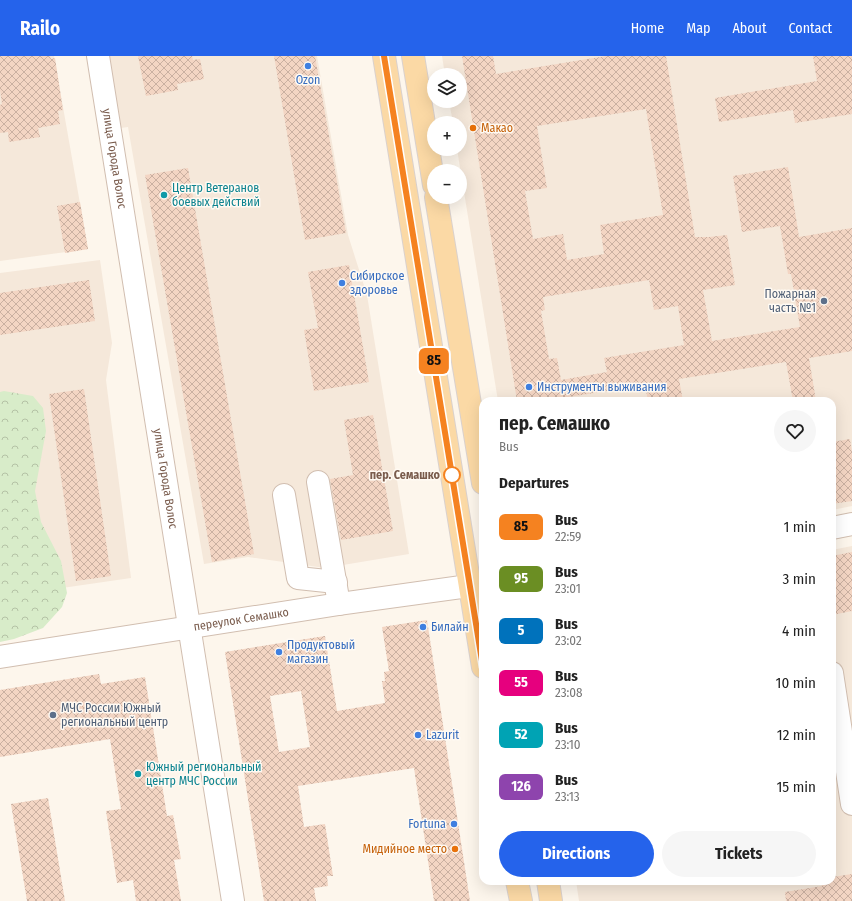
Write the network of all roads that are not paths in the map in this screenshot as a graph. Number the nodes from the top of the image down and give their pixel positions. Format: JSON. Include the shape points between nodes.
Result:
{"nodes":[{"id":1,"x":98,"y":56,"type":"edge"},
{"id":2,"x":384,"y":56,"type":"edge"},
{"id":3,"x":413,"y":56,"type":"edge"},
{"id":4,"x":430,"y":164,"type":"edge"},
{"id":5,"x":437,"y":204,"type":"edge"},
{"id":6,"x":479,"y":459,"type":"edge"},
{"id":7,"x":318,"y":482,"type":"dead end"},
{"id":8,"x":284,"y":495,"type":"dead end"},
{"id":9,"x":852,"y":524,"type":"edge"},
{"id":10,"x":836,"y":527,"type":"edge"},
{"id":11,"x":336,"y":582,"type":"junction"},
{"id":12,"x":476,"y":585,"type":"edge"},
{"id":13,"x":340,"y":604,"type":"junction"},
{"id":14,"x":479,"y":620,"type":"edge"},
{"id":15,"x":189,"y":627,"type":"junction"},
{"id":16,"x":0,"y":657,"type":"edge"},
{"id":17,"x":836,"y":699,"type":"edge"},
{"id":18,"x":852,"y":804,"type":"edge"},
{"id":19,"x":519,"y":885,"type":"edge"},
{"id":20,"x":549,"y":885,"type":"edge"},
{"id":21,"x":233,"y":901,"type":"edge"},
{"id":22,"x":521,"y":901,"type":"edge"},
{"id":23,"x":551,"y":901,"type":"edge"}],
"edges":[{"from":1,"to":15,"type":"street","name":"улица Города Волос"},
{"from":2,"to":12,"type":"main road"},
{"from":3,"to":4,"type":"main road"},
{"from":5,"to":6,"type":"main road"},
{"from":7,"to":11,"type":"street"},
{"from":8,"to":11,"type":"street","via":[[298,578]]},
{"from":9,"to":10,"type":"street"},
{"from":11,"to":13,"type":"street"},
{"from":12,"to":13,"type":"street","name":"переулок Семашко"},
{"from":12,"to":14,"type":"main road"},
{"from":13,"to":15,"type":"street","name":"переулок Семашко"},
{"from":15,"to":16,"type":"street","name":"переулок Семашко"},
{"from":15,"to":21,"type":"street","name":"улица Города Волос"},
{"from":17,"to":18,"type":"street"},
{"from":19,"to":22,"type":"main road"},
{"from":20,"to":23,"type":"main road"}]}
